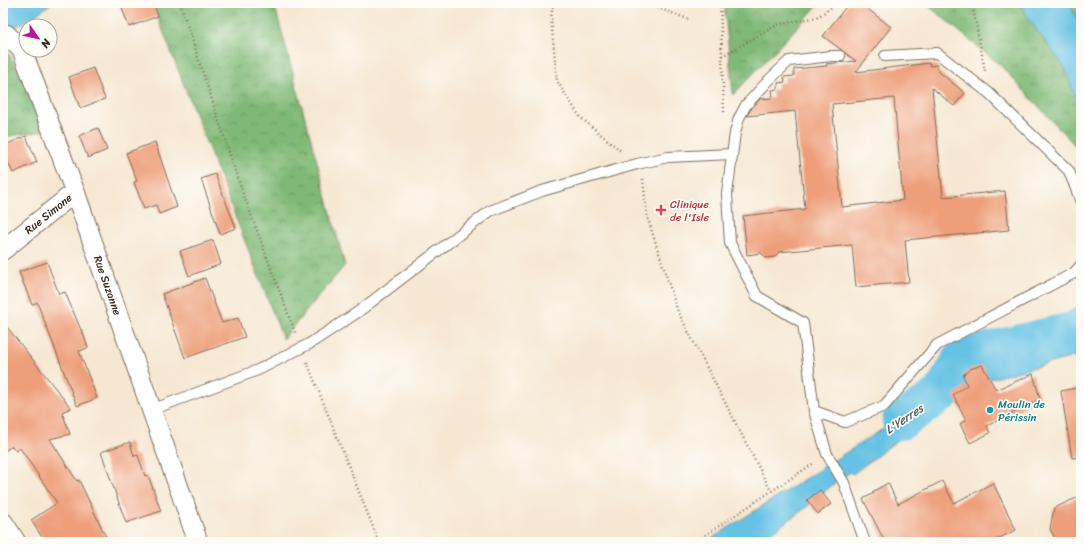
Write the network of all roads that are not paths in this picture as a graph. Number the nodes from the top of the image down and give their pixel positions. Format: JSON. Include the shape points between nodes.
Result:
{"nodes":[{"id":1,"x":6,"y":34,"type":"dead end"},
{"id":2,"x":840,"y":56,"type":"dead end"},
{"id":3,"x":884,"y":56,"type":"dead end"},
{"id":4,"x":732,"y":154,"type":"junction"},
{"id":5,"x":75,"y":192,"type":"junction"},
{"id":6,"x":1081,"y":202,"type":"edge"},
{"id":7,"x":3,"y":250,"type":"edge"},
{"id":8,"x":1081,"y":265,"type":"edge"},
{"id":9,"x":151,"y":410,"type":"junction"},
{"id":10,"x":814,"y":411,"type":"junction"},
{"id":11,"x":3,"y":522,"type":"edge"},
{"id":12,"x":16,"y":542,"type":"edge"},
{"id":13,"x":198,"y":542,"type":"edge"},
{"id":14,"x":865,"y":542,"type":"edge"}],
"edges":[{"from":1,"to":5,"type":"street","name":"Rue Suzanne","via":[[22,50]]},
{"from":2,"to":4,"type":"lane","via":[[788,61],[746,105],[739,118]]},
{"from":3,"to":6,"type":"lane","via":[[937,53],[989,93],[1069,171]]},
{"from":4,"to":9,"type":"lane","via":[[668,157],[636,164],[542,191],[490,211],[358,312],[309,344],[258,370]]},
{"from":4,"to":10,"type":"lane","via":[[727,194],[730,244],[757,296],[803,324]]},
{"from":5,"to":7,"type":"street","name":"Rue Simone"},
{"from":5,"to":9,"type":"street","name":"Rue Suzanne"},
{"from":8,"to":10,"type":"lane","via":[[1074,273],[937,345],[884,406],[845,422]]},
{"from":9,"to":13,"type":"street","name":"Rue Suzanne"},
{"from":10,"to":14,"type":"lane","via":[[827,455],[844,483]]},
{"from":11,"to":12,"type":"street"}]}
